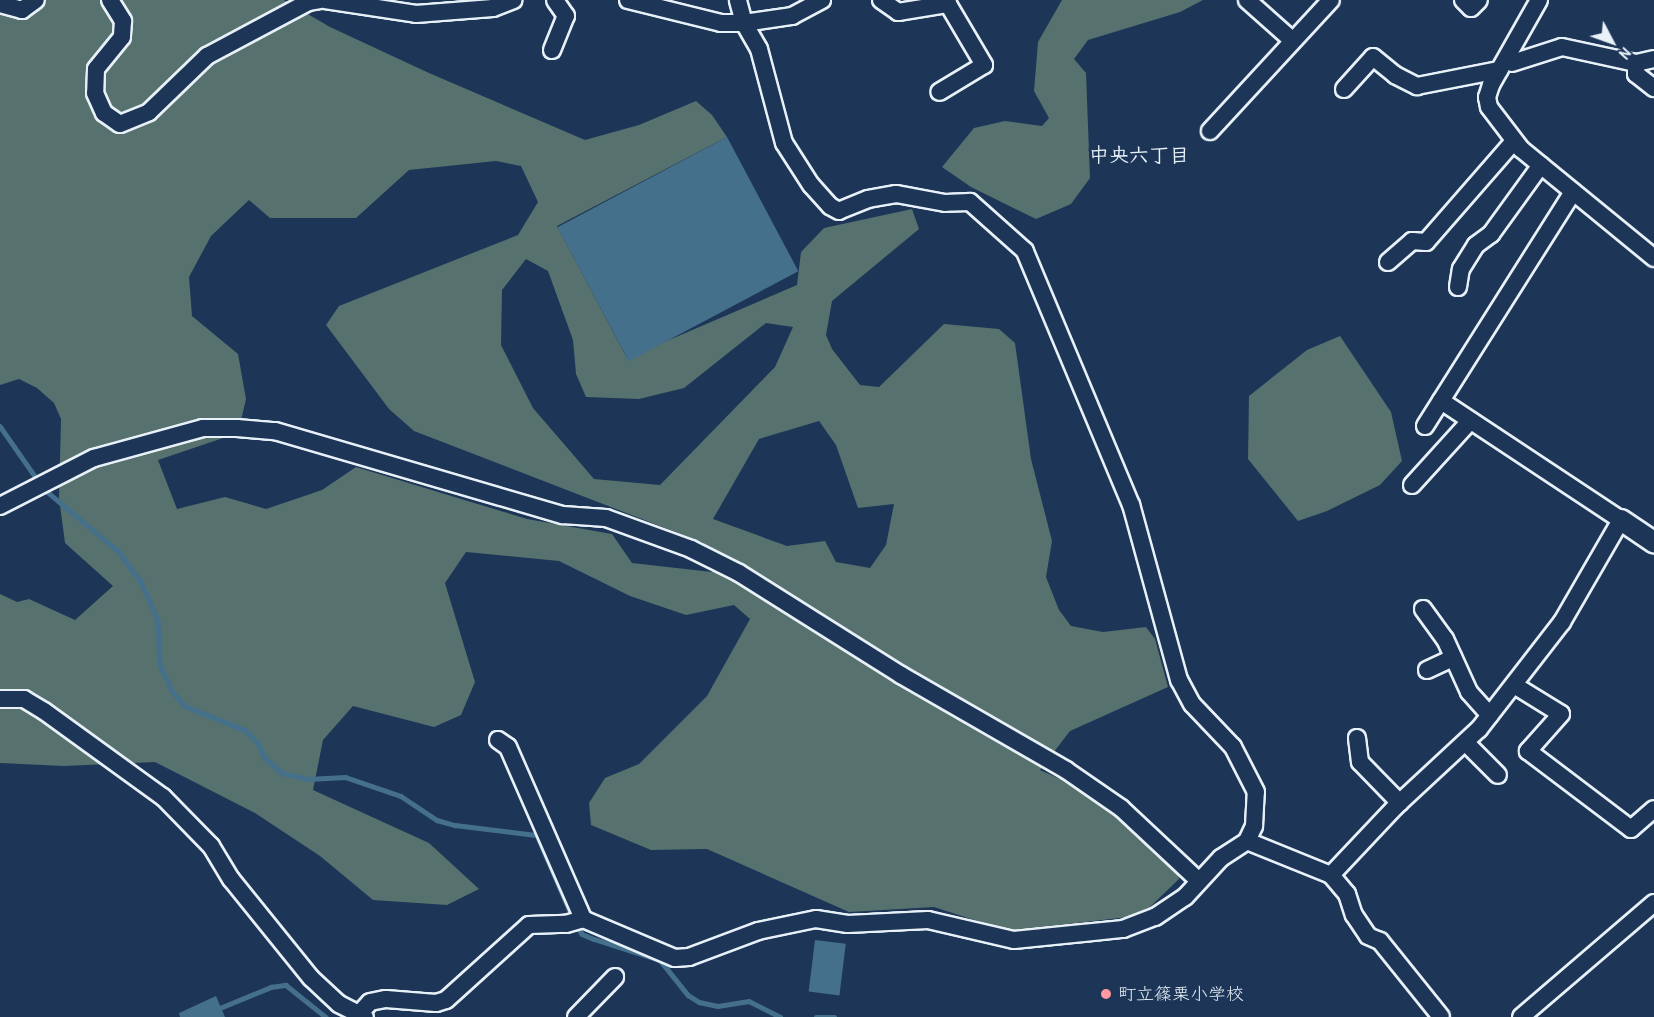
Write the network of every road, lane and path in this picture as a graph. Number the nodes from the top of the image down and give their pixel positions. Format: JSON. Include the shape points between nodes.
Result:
{"nodes":[{"id":1,"x":36,"y":0,"type":"edge"},
{"id":2,"x":110,"y":0,"type":"edge"},
{"id":3,"x":320,"y":0,"type":"edge"},
{"id":4,"x":325,"y":0,"type":"edge"},
{"id":5,"x":514,"y":0,"type":"edge"},
{"id":6,"x":555,"y":0,"type":"edge"},
{"id":7,"x":628,"y":0,"type":"edge"},
{"id":8,"x":738,"y":0,"type":"edge"},
{"id":9,"x":822,"y":0,"type":"edge"},
{"id":10,"x":881,"y":0,"type":"edge"},
{"id":11,"x":1247,"y":0,"type":"edge"},
{"id":12,"x":1331,"y":0,"type":"edge"},
{"id":13,"x":1463,"y":0,"type":"edge"},
{"id":14,"x":1479,"y":0,"type":"edge"},
{"id":15,"x":1539,"y":0,"type":"edge"},
{"id":16,"x":0,"y":4,"type":"edge"},
{"id":17,"x":744,"y":23,"type":"junction"},
{"id":18,"x":1292,"y":40,"type":"junction"},
{"id":19,"x":552,"y":50,"type":"dead end"},
{"id":20,"x":1654,"y":59,"type":"edge"},
{"id":21,"x":1636,"y":63,"type":"junction"},
{"id":22,"x":1505,"y":66,"type":"junction"},
{"id":23,"x":1654,"y":88,"type":"edge"},
{"id":24,"x":1344,"y":89,"type":"dead end"},
{"id":25,"x":939,"y":92,"type":"dead end"},
{"id":26,"x":1210,"y":131,"type":"dead end"},
{"id":27,"x":1514,"y":141,"type":"junction"},
{"id":28,"x":1541,"y":165,"type":"junction"},
{"id":29,"x":1573,"y":192,"type":"junction"},
{"id":30,"x":1654,"y":258,"type":"edge"},
{"id":31,"x":1388,"y":262,"type":"dead end"},
{"id":32,"x":1458,"y":287,"type":"dead end"},
{"id":33,"x":1441,"y":401,"type":"junction"},
{"id":34,"x":1470,"y":421,"type":"junction"},
{"id":35,"x":1425,"y":426,"type":"dead end"},
{"id":36,"x":1412,"y":485,"type":"dead end"},
{"id":37,"x":0,"y":506,"type":"edge"},
{"id":38,"x":1621,"y":520,"type":"junction"},
{"id":39,"x":1654,"y":542,"type":"edge"},
{"id":40,"x":1423,"y":609,"type":"dead end"},
{"id":41,"x":1454,"y":658,"type":"junction"},
{"id":42,"x":1426,"y":670,"type":"dead end"},
{"id":43,"x":1514,"y":685,"type":"junction"},
{"id":44,"x":0,"y":699,"type":"edge"},
{"id":45,"x":1490,"y":715,"type":"junction"},
{"id":46,"x":1356,"y":738,"type":"dead end"},
{"id":47,"x":498,"y":740,"type":"dead end"},
{"id":48,"x":1466,"y":743,"type":"junction"},
{"id":49,"x":1498,"y":775,"type":"dead end"},
{"id":50,"x":1400,"y":803,"type":"junction"},
{"id":51,"x":1654,"y":809,"type":"edge"},
{"id":52,"x":1247,"y":841,"type":"junction"},
{"id":53,"x":1331,"y":874,"type":"junction"},
{"id":54,"x":1198,"y":880,"type":"junction"},
{"id":55,"x":1652,"y":908,"type":"edge"},
{"id":56,"x":583,"y":919,"type":"junction"},
{"id":57,"x":615,"y":977,"type":"dead end"},
{"id":58,"x":353,"y":1013,"type":"edge"},
{"id":59,"x":576,"y":1017,"type":"edge"},
{"id":60,"x":1442,"y":1017,"type":"edge"},
{"id":61,"x":1521,"y":1017,"type":"edge"}],
"edges":[{"from":1,"to":16,"type":"street","via":[[22,10]]},
{"from":2,"to":3,"type":"street","via":[[123,21],[122,37],[96,69],[95,93],[104,113],[120,124],[149,112],[207,56],[308,2]]},
{"from":4,"to":5,"type":"street","via":[[416,14],[493,8]]},
{"from":6,"to":19,"type":"street","via":[[566,16]]},
{"from":7,"to":17,"type":"street","via":[[721,23]]},
{"from":8,"to":17,"type":"street"},
{"from":9,"to":17,"type":"street","via":[[792,16]]},
{"from":10,"to":25,"type":"street","via":[[898,12],[948,4],[984,65]]},
{"from":11,"to":18,"type":"street"},
{"from":12,"to":18,"type":"street"},
{"from":13,"to":14,"type":"street","via":[[1471,8]]},
{"from":15,"to":22,"type":"street"},
{"from":17,"to":52,"type":"street","via":[[759,49],[784,143],[830,206],[839,211],[868,199],[896,194],[945,203],[970,202],[1025,251],[1131,505],[1179,680],[1192,704],[1233,747],[1256,792],[1257,811]]},
{"from":18,"to":26,"type":"street"},
{"from":20,"to":21,"type":"street"},
{"from":21,"to":22,"type":"street","via":[[1562,47]]},
{"from":21,"to":23,"type":"street","via":[[1636,75]]},
{"from":22,"to":24,"type":"street","via":[[1417,86],[1373,57]]},
{"from":22,"to":27,"type":"street","via":[[1487,96],[1499,124]]},
{"from":27,"to":28,"type":"street"},
{"from":27,"to":31,"type":"street","via":[[1426,242],[1412,241]]},
{"from":28,"to":29,"type":"street"},
{"from":28,"to":32,"type":"street","via":[[1491,234],[1476,245],[1461,269]]},
{"from":29,"to":30,"type":"street"},
{"from":29,"to":33,"type":"street"},
{"from":33,"to":34,"type":"street"},
{"from":33,"to":35,"type":"street"},
{"from":34,"to":36,"type":"street"},
{"from":34,"to":38,"type":"street"},
{"from":37,"to":54,"type":"street","via":[[93,458],[203,428],[237,428],[275,431],[563,515],[606,518],[691,549],[739,573],[901,675],[1066,770],[1121,808]]},
{"from":38,"to":39,"type":"street"},
{"from":38,"to":43,"type":"street","via":[[1562,622]]},
{"from":40,"to":41,"type":"street"},
{"from":41,"to":42,"type":"street"},
{"from":41,"to":45,"type":"street","via":[[1470,692]]},
{"from":43,"to":45,"type":"street"},
{"from":43,"to":51,"type":"street","via":[[1561,714],[1528,751],[1631,830]]},
{"from":44,"to":58,"type":"street","via":[[24,699],[44,711],[163,797],[211,846],[231,879],[311,978]]},
{"from":45,"to":48,"type":"street"},
{"from":46,"to":50,"type":"street","via":[[1360,762]]},
{"from":47,"to":56,"type":"street","via":[[508,747]]},
{"from":48,"to":49,"type":"street"},
{"from":48,"to":50,"type":"street"},
{"from":50,"to":53,"type":"street"},
{"from":52,"to":53,"type":"street"},
{"from":52,"to":54,"type":"street"},
{"from":53,"to":60,"type":"street","via":[[1347,894],[1354,915],[1368,936],[1380,941]]},
{"from":54,"to":56,"type":"street","via":[[1185,897],[1155,917],[1123,928],[1014,940],[928,920],[848,924],[816,919],[758,931],[689,957],[675,958]]},
{"from":55,"to":61,"type":"street"},
{"from":56,"to":58,"type":"street","via":[[529,926],[446,1000],[436,1004],[386,999],[370,1002]]},
{"from":57,"to":59,"type":"street"}]}
